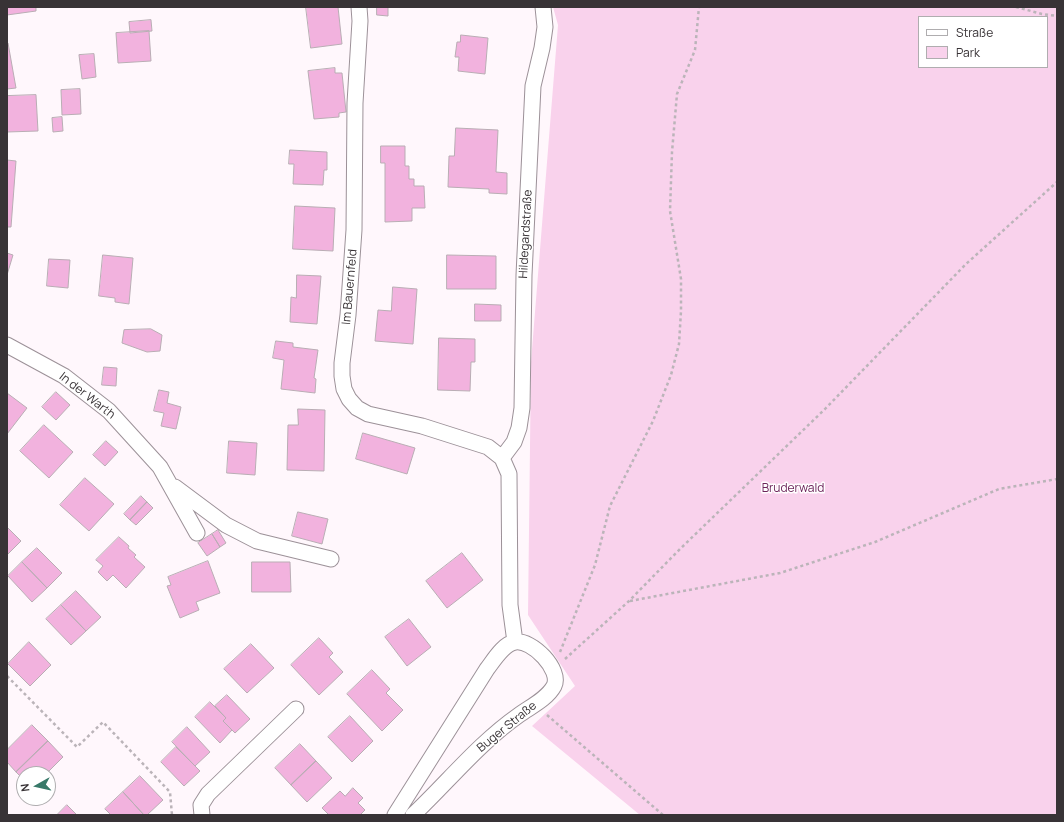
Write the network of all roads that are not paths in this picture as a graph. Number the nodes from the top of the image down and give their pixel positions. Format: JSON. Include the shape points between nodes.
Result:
{"nodes":[{"id":1,"x":359,"y":7,"type":"edge"},
{"id":2,"x":543,"y":7,"type":"edge"},
{"id":3,"x":7,"y":345,"type":"edge"},
{"id":4,"x":502,"y":458,"type":"junction"},
{"id":5,"x":169,"y":482,"type":"junction"},
{"id":6,"x":198,"y":533,"type":"dead end"},
{"id":7,"x":332,"y":558,"type":"dead end"},
{"id":8,"x":515,"y":642,"type":"junction"},
{"id":9,"x":296,"y":709,"type":"dead end"},
{"id":10,"x":202,"y":815,"type":"edge"},
{"id":11,"x":395,"y":815,"type":"edge"},
{"id":12,"x":413,"y":815,"type":"edge"}],
"edges":[{"from":1,"to":4,"type":"street","name":"Im Bauernfeld","via":[[354,230],[342,363],[344,389],[349,400],[368,414],[422,426],[488,447]]},
{"from":2,"to":4,"type":"street","name":"Hildegardstraße","via":[[545,27],[533,86],[524,275],[522,408],[514,442]]},
{"from":3,"to":5,"type":"street","name":"In der Warth","via":[[64,376],[109,411],[160,467]]},
{"from":4,"to":8,"type":"street","via":[[509,474],[510,604]]},
{"from":5,"to":6,"type":"street","name":"In der Warth"},
{"from":5,"to":7,"type":"street","name":"In der Warth","via":[[226,525],[257,541]]},
{"from":8,"to":11,"type":"street","via":[[503,650],[487,668]]},
{"from":8,"to":12,"type":"street","name":"Buger Straße","via":[[527,643],[540,652],[553,671],[553,688],[549,694],[517,716],[480,748]]},
{"from":9,"to":10,"type":"street","via":[[208,794],[201,805]]}]}
